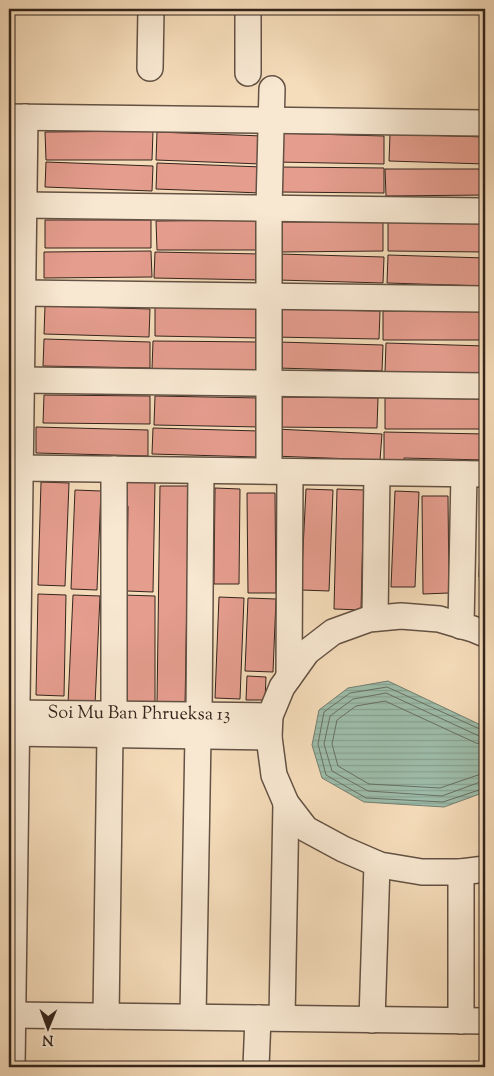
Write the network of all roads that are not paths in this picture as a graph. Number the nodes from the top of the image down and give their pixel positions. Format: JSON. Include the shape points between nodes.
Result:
{"nodes":[{"id":1,"x":151,"y":9,"type":"edge"},
{"id":2,"x":248,"y":9,"type":"edge"},
{"id":3,"x":150,"y":68,"type":"dead end"},
{"id":4,"x":248,"y":73,"type":"dead end"},
{"id":5,"x":272,"y":89,"type":"dead end"},
{"id":6,"x":17,"y":117,"type":"edge"},
{"id":7,"x":271,"y":120,"type":"junction"},
{"id":8,"x":485,"y":123,"type":"edge"},
{"id":9,"x":269,"y":208,"type":"junction"},
{"id":10,"x":485,"y":211,"type":"edge"},
{"id":11,"x":19,"y":213,"type":"edge"},
{"id":12,"x":268,"y":296,"type":"junction"},
{"id":13,"x":485,"y":299,"type":"edge"},
{"id":14,"x":18,"y":309,"type":"edge"},
{"id":15,"x":22,"y":380,"type":"junction"},
{"id":16,"x":268,"y":384,"type":"junction"},
{"id":17,"x":485,"y":386,"type":"edge"},
{"id":18,"x":15,"y":410,"type":"edge"},
{"id":19,"x":20,"y":468,"type":"junction"},
{"id":20,"x":114,"y":469,"type":"junction"},
{"id":21,"x":201,"y":470,"type":"junction"},
{"id":22,"x":279,"y":472,"type":"junction"},
{"id":23,"x":376,"y":473,"type":"junction"},
{"id":24,"x":475,"y":474,"type":"edge"},
{"id":25,"x":14,"y":511,"type":"edge"},
{"id":26,"x":14,"y":610,"type":"edge"},
{"id":27,"x":376,"y":618,"type":"junction"},
{"id":28,"x":461,"y":626,"type":"junction"},
{"id":29,"x":485,"y":634,"type":"edge"},
{"id":30,"x":289,"y":677,"type":"junction"},
{"id":31,"x":13,"y":723,"type":"edge"},
{"id":32,"x":112,"y":725,"type":"junction"},
{"id":33,"x":198,"y":726,"type":"junction"},
{"id":34,"x":269,"y":726,"type":"junction"},
{"id":35,"x":286,"y":804,"type":"junction"},
{"id":36,"x":12,"y":826,"type":"edge"},
{"id":37,"x":376,"y":864,"type":"junction"},
{"id":38,"x":485,"y":869,"type":"edge"},
{"id":39,"x":461,"y":872,"type":"junction"},
{"id":40,"x":12,"y":917,"type":"edge"},
{"id":41,"x":12,"y":1007,"type":"edge"},
{"id":42,"x":106,"y":1016,"type":"junction"},
{"id":43,"x":193,"y":1017,"type":"junction"},
{"id":44,"x":258,"y":1018,"type":"junction"},
{"id":45,"x":282,"y":1018,"type":"junction"},
{"id":46,"x":372,"y":1020,"type":"junction"},
{"id":47,"x":461,"y":1021,"type":"junction"},
{"id":48,"x":485,"y":1021,"type":"edge"},
{"id":49,"x":12,"y":1067,"type":"edge"},
{"id":50,"x":256,"y":1067,"type":"edge"}],
"edges":[{"from":1,"to":3,"type":"street"},
{"from":2,"to":4,"type":"street"},
{"from":5,"to":7,"type":"street"},
{"from":6,"to":7,"type":"street"},
{"from":6,"to":11,"type":"street"},
{"from":7,"to":8,"type":"street"},
{"from":7,"to":9,"type":"street"},
{"from":9,"to":10,"type":"street"},
{"from":9,"to":11,"type":"street"},
{"from":9,"to":12,"type":"street"},
{"from":11,"to":14,"type":"street"},
{"from":12,"to":13,"type":"street"},
{"from":12,"to":14,"type":"street"},
{"from":12,"to":16,"type":"street"},
{"from":14,"to":15,"type":"street"},
{"from":15,"to":16,"type":"street"},
{"from":15,"to":18,"type":"street"},
{"from":16,"to":17,"type":"street"},
{"from":16,"to":22,"type":"street"},
{"from":18,"to":19,"type":"street"},
{"from":19,"to":20,"type":"street"},
{"from":19,"to":25,"type":"street"},
{"from":20,"to":21,"type":"street"},
{"from":20,"to":32,"type":"street"},
{"from":21,"to":22,"type":"street"},
{"from":21,"to":33,"type":"street"},
{"from":22,"to":23,"type":"street"},
{"from":22,"to":30,"type":"street"},
{"from":23,"to":24,"type":"street"},
{"from":23,"to":27,"type":"street"},
{"from":24,"to":28,"type":"street"},
{"from":25,"to":26,"type":"street"},
{"from":26,"to":31,"type":"street"},
{"from":27,"to":28,"type":"street","via":[[439,619]]},
{"from":27,"to":30,"type":"street","via":[[333,632],[307,652]]},
{"from":28,"to":29,"type":"street"},
{"from":30,"to":34,"type":"street","via":[[282,687]]},
{"from":31,"to":32,"type":"street","name":"Soi Mu Ban Phrueksa 13"},
{"from":31,"to":36,"type":"street"},
{"from":32,"to":33,"type":"street","name":"Soi Mu Ban Phrueksa 13"},
{"from":32,"to":42,"type":"street"},
{"from":33,"to":34,"type":"street","name":"Soi Mu Ban Phrueksa 13"},
{"from":33,"to":43,"type":"street"},
{"from":34,"to":35,"type":"street","via":[[274,775]]},
{"from":35,"to":37,"type":"street","via":[[306,829]]},
{"from":35,"to":45,"type":"street"},
{"from":36,"to":40,"type":"street"},
{"from":37,"to":39,"type":"street","via":[[422,872]]},
{"from":37,"to":46,"type":"street"},
{"from":38,"to":39,"type":"street"},
{"from":39,"to":47,"type":"street"},
{"from":40,"to":41,"type":"street"},
{"from":41,"to":42,"type":"street"},
{"from":41,"to":49,"type":"street"},
{"from":42,"to":43,"type":"street"},
{"from":43,"to":44,"type":"street"},
{"from":44,"to":45,"type":"street"},
{"from":44,"to":50,"type":"street"},
{"from":45,"to":46,"type":"street"},
{"from":46,"to":47,"type":"street"},
{"from":47,"to":48,"type":"street"}]}
